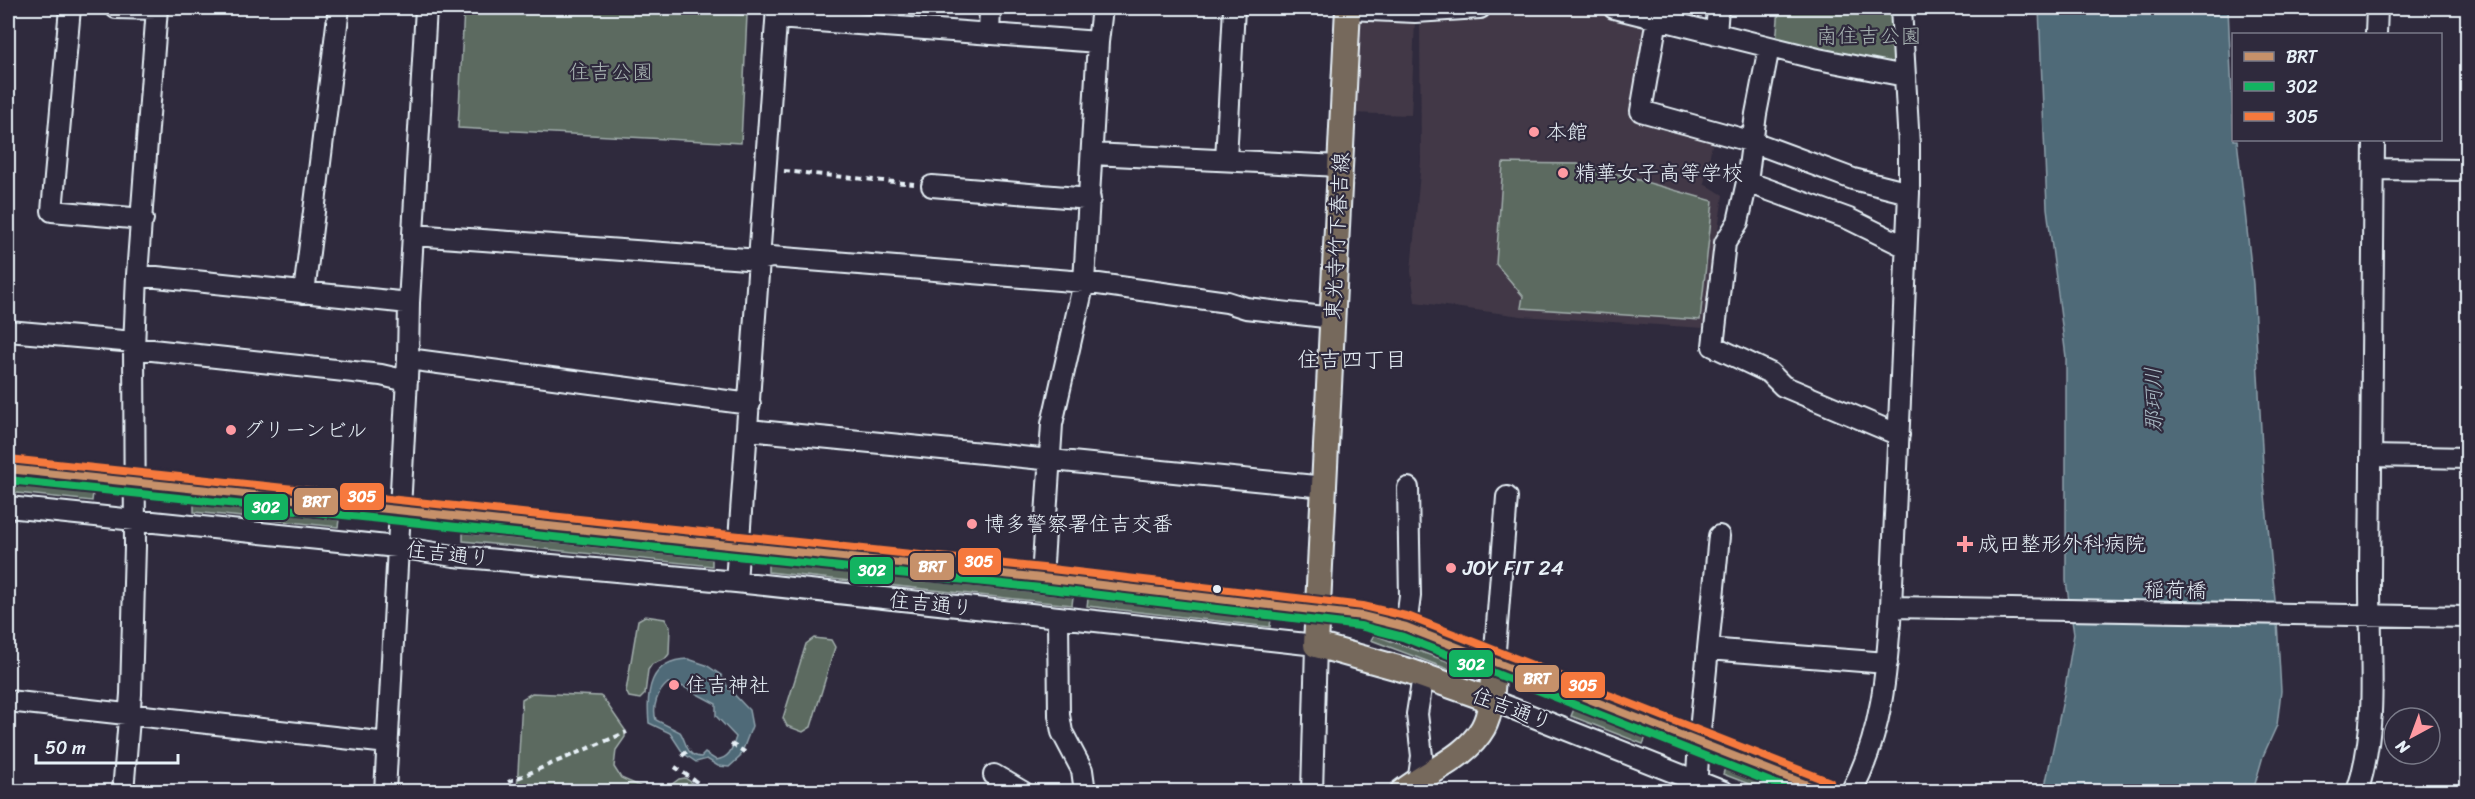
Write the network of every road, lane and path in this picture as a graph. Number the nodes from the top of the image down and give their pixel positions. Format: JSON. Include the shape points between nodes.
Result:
{"nodes":[{"id":1,"x":70,"y":8,"type":"edge"},
{"id":2,"x":116,"y":8,"type":"edge"},
{"id":3,"x":157,"y":8,"type":"edge"},
{"id":4,"x":339,"y":8,"type":"edge"},
{"id":5,"x":426,"y":8,"type":"edge"},
{"id":6,"x":990,"y":8,"type":"edge"},
{"id":7,"x":1102,"y":8,"type":"edge"},
{"id":8,"x":1234,"y":8,"type":"edge"},
{"id":9,"x":1348,"y":8,"type":"edge"},
{"id":10,"x":1480,"y":8,"type":"edge"},
{"id":11,"x":1614,"y":8,"type":"edge"},
{"id":12,"x":1718,"y":8,"type":"edge"},
{"id":13,"x":1901,"y":8,"type":"edge"},
{"id":14,"x":2377,"y":8,"type":"edge"},
{"id":15,"x":1415,"y":10,"type":"edge"},
{"id":16,"x":777,"y":13,"type":"edge"},
{"id":17,"x":1657,"y":19,"type":"junction"},
{"id":18,"x":2376,"y":33,"type":"edge"},
{"id":19,"x":989,"y":34,"type":"junction"},
{"id":20,"x":1716,"y":34,"type":"junction"},
{"id":21,"x":1098,"y":42,"type":"junction"},
{"id":22,"x":1769,"y":47,"type":"junction"},
{"id":23,"x":1905,"y":76,"type":"junction"},
{"id":24,"x":2374,"y":141,"type":"edge"},
{"id":25,"x":1753,"y":142,"type":"junction"},
{"id":26,"x":1092,"y":154,"type":"junction"},
{"id":27,"x":1226,"y":160,"type":"junction"},
{"id":28,"x":1340,"y":166,"type":"junction"},
{"id":29,"x":765,"y":169,"type":"junction"},
{"id":30,"x":2374,"y":169,"type":"junction"},
{"id":31,"x":2468,"y":170,"type":"edge"},
{"id":32,"x":1747,"y":182,"type":"junction"},
{"id":33,"x":932,"y":186,"type":"joint"},
{"id":34,"x":1909,"y":193,"type":"junction"},
{"id":35,"x":1090,"y":199,"type":"junction"},
{"id":36,"x":143,"y":219,"type":"junction"},
{"id":37,"x":414,"y":236,"type":"junction"},
{"id":38,"x":1906,"y":247,"type":"junction"},
{"id":39,"x":760,"y":260,"type":"junction"},
{"id":40,"x":137,"y":275,"type":"junction"},
{"id":41,"x":1084,"y":282,"type":"junction"},
{"id":42,"x":304,"y":293,"type":"junction"},
{"id":43,"x":409,"y":303,"type":"junction"},
{"id":44,"x":1333,"y":318,"type":"junction"},
{"id":45,"x":8,"y":331,"type":"edge"},
{"id":46,"x":134,"y":345,"type":"junction"},
{"id":47,"x":408,"y":359,"type":"junction"},
{"id":48,"x":407,"y":381,"type":"junction"},
{"id":49,"x":750,"y":404,"type":"junction"},
{"id":50,"x":749,"y":430,"type":"junction"},
{"id":51,"x":1899,"y":435,"type":"junction"},
{"id":52,"x":2371,"y":456,"type":"junction"},
{"id":53,"x":2468,"y":458,"type":"edge"},
{"id":54,"x":1051,"y":460,"type":"junction"},
{"id":55,"x":8,"y":469,"type":"edge"},
{"id":56,"x":133,"y":483,"type":"junction"},
{"id":57,"x":1325,"y":487,"type":"junction"},
{"id":58,"x":1408,"y":488,"type":"dead end"},
{"id":59,"x":1507,"y":497,"type":"dead end"},
{"id":60,"x":8,"y":507,"type":"edge"},
{"id":61,"x":399,"y":511,"type":"junction"},
{"id":62,"x":134,"y":520,"type":"junction"},
{"id":63,"x":1719,"y":536,"type":"dead end"},
{"id":64,"x":397,"y":547,"type":"junction"},
{"id":65,"x":739,"y":547,"type":"junction"},
{"id":66,"x":1042,"y":578,"type":"junction"},
{"id":67,"x":736,"y":582,"type":"junction"},
{"id":68,"x":1891,"y":607,"type":"junction"},
{"id":69,"x":1319,"y":610,"type":"junction"},
{"id":70,"x":2370,"y":615,"type":"junction"},
{"id":71,"x":2468,"y":617,"type":"edge"},
{"id":72,"x":1058,"y":618,"type":"junction"},
{"id":73,"x":1406,"y":627,"type":"junction"},
{"id":74,"x":1316,"y":645,"type":"junction"},
{"id":75,"x":1708,"y":649,"type":"junction"},
{"id":76,"x":1494,"y":663,"type":"junction"},
{"id":77,"x":1887,"y":663,"type":"junction"},
{"id":78,"x":1423,"y":676,"type":"junction"},
{"id":79,"x":1491,"y":700,"type":"junction"},
{"id":80,"x":8,"y":701,"type":"edge"},
{"id":81,"x":129,"y":714,"type":"junction"},
{"id":82,"x":627,"y":732,"type":"dead end"},
{"id":83,"x":1699,"y":741,"type":"junction"},
{"id":84,"x":388,"y":743,"type":"junction"},
{"id":85,"x":731,"y":744,"type":"dead end"},
{"id":86,"x":690,"y":749,"type":"dead end"},
{"id":87,"x":745,"y":752,"type":"dead end"},
{"id":88,"x":682,"y":756,"type":"dead end"},
{"id":89,"x":675,"y":767,"type":"dead end"},
{"id":90,"x":994,"y":775,"type":"dead end"},
{"id":91,"x":508,"y":782,"type":"dead end"},
{"id":92,"x":1412,"y":787,"type":"edge"},
{"id":93,"x":1697,"y":787,"type":"edge"},
{"id":94,"x":123,"y":792,"type":"edge"},
{"id":95,"x":385,"y":792,"type":"edge"},
{"id":96,"x":711,"y":792,"type":"edge"},
{"id":97,"x":1023,"y":792,"type":"edge"},
{"id":98,"x":1085,"y":792,"type":"edge"},
{"id":99,"x":1312,"y":792,"type":"edge"},
{"id":100,"x":1724,"y":792,"type":"edge"},
{"id":101,"x":1826,"y":792,"type":"edge"},
{"id":102,"x":1851,"y":792,"type":"edge"},
{"id":103,"x":2357,"y":792,"type":"edge"}],
"edges":[{"from":1,"to":36,"type":"street","via":[[52,211]]},
{"from":2,"to":3,"type":"street"},
{"from":3,"to":36,"type":"street"},
{"from":4,"to":42,"type":"street"},
{"from":5,"to":37,"type":"street"},
{"from":6,"to":19,"type":"street"},
{"from":7,"to":21,"type":"street"},
{"from":8,"to":27,"type":"street"},
{"from":9,"to":15,"type":"street"},
{"from":9,"to":28,"type":"main road","name":"東光寺竹下春吉線"},
{"from":10,"to":15,"type":"street"},
{"from":11,"to":17,"type":"street"},
{"from":12,"to":20,"type":"street"},
{"from":13,"to":23,"type":"street"},
{"from":14,"to":18,"type":"street"},
{"from":16,"to":19,"type":"street"},
{"from":16,"to":29,"type":"street"},
{"from":17,"to":20,"type":"street"},
{"from":17,"to":25,"type":"street","via":[[1641,111]]},
{"from":19,"to":21,"type":"street"},
{"from":20,"to":22,"type":"street"},
{"from":21,"to":26,"type":"street"},
{"from":22,"to":23,"type":"street"},
{"from":22,"to":25,"type":"street"},
{"from":23,"to":34,"type":"street"},
{"from":24,"to":30,"type":"street"},
{"from":25,"to":32,"type":"street"},
{"from":25,"to":34,"type":"street","via":[[1853,179]]},
{"from":26,"to":27,"type":"street"},
{"from":26,"to":35,"type":"street"},
{"from":27,"to":28,"type":"street"},
{"from":28,"to":44,"type":"main road","name":"東光寺竹下春吉線"},
{"from":29,"to":33,"type":"path"},
{"from":29,"to":39,"type":"street"},
{"from":30,"to":31,"type":"street"},
{"from":30,"to":52,"type":"street"},
{"from":32,"to":38,"type":"street","via":[[1849,219]]},
{"from":32,"to":51,"type":"street","via":[[1738,222],[1725,243],[1713,346],[1770,373],[1783,386]]},
{"from":33,"to":35,"type":"street"},
{"from":34,"to":38,"type":"street"},
{"from":35,"to":41,"type":"street"},
{"from":36,"to":40,"type":"street"},
{"from":37,"to":39,"type":"street"},
{"from":37,"to":43,"type":"street"},
{"from":38,"to":51,"type":"street"},
{"from":39,"to":41,"type":"street","via":[[771,257]]},
{"from":39,"to":49,"type":"street"},
{"from":40,"to":42,"type":"street"},
{"from":40,"to":46,"type":"street"},
{"from":41,"to":44,"type":"street"},
{"from":41,"to":54,"type":"street","via":[[1052,424]]},
{"from":42,"to":43,"type":"street"},
{"from":43,"to":47,"type":"street"},
{"from":44,"to":57,"type":"main road","name":"東光寺竹下春吉線"},
{"from":45,"to":46,"type":"street"},
{"from":46,"to":48,"type":"street"},
{"from":46,"to":56,"type":"street"},
{"from":47,"to":48,"type":"street"},
{"from":47,"to":49,"type":"street"},
{"from":48,"to":61,"type":"street"},
{"from":49,"to":50,"type":"street"},
{"from":50,"to":54,"type":"street"},
{"from":50,"to":65,"type":"street"},
{"from":51,"to":68,"type":"street"},
{"from":52,"to":53,"type":"street"},
{"from":52,"to":70,"type":"street"},
{"from":54,"to":57,"type":"street"},
{"from":54,"to":66,"type":"street"},
{"from":55,"to":56,"type":"street","name":"住吉通り"},
{"from":56,"to":61,"type":"street","name":"住吉通り"},
{"from":56,"to":62,"type":"street"},
{"from":57,"to":69,"type":"main road","name":"東光寺竹下春吉線"},
{"from":58,"to":73,"type":"street","via":[[1410,596]]},
{"from":59,"to":76,"type":"street"},
{"from":60,"to":62,"type":"street","name":"住吉通り"},
{"from":61,"to":64,"type":"street"},
{"from":61,"to":65,"type":"street","name":"住吉通り"},
{"from":62,"to":64,"type":"street","name":"住吉通り"},
{"from":62,"to":81,"type":"street"},
{"from":63,"to":75,"type":"street"},
{"from":64,"to":67,"type":"street","name":"住吉通り","via":[[454,556]]},
{"from":64,"to":84,"type":"street"},
{"from":65,"to":66,"type":"street","name":"住吉通り"},
{"from":65,"to":67,"type":"street"},
{"from":66,"to":69,"type":"street","name":"住吉通り"},
{"from":67,"to":72,"type":"street","name":"住吉通り"},
{"from":68,"to":70,"type":"street","name":"稲荷橋"},
{"from":68,"to":77,"type":"street"},
{"from":69,"to":73,"type":"main road","name":"住吉通り"},
{"from":69,"to":74,"type":"main road","name":"東光寺竹下春吉線"},
{"from":70,"to":71,"type":"street","name":"稲荷橋"},
{"from":70,"to":103,"type":"street","via":[[2371,725]]},
{"from":72,"to":74,"type":"street","name":"住吉通り"},
{"from":72,"to":98,"type":"street","via":[[1059,715],[1062,732],[1082,770]]},
{"from":73,"to":76,"type":"main road","name":"住吉通り"},
{"from":74,"to":78,"type":"main road","name":"住吉通り"},
{"from":74,"to":99,"type":"street"},
{"from":75,"to":77,"type":"street"},
{"from":75,"to":83,"type":"street"},
{"from":76,"to":79,"type":"main road"},
{"from":76,"to":83,"type":"street","name":"住吉通り"},
{"from":77,"to":102,"type":"street","via":[[1874,737]]},
{"from":78,"to":79,"type":"main road","name":"住吉通り"},
{"from":78,"to":92,"type":"street","via":[[1417,714],[1422,756]]},
{"from":79,"to":92,"type":"main road","via":[[1484,727],[1469,746]]},
{"from":79,"to":93,"type":"street","name":"住吉通り"},
{"from":80,"to":81,"type":"street"},
{"from":81,"to":84,"type":"street"},
{"from":81,"to":94,"type":"street"},
{"from":82,"to":91,"type":"path"},
{"from":83,"to":93,"type":"street"},
{"from":83,"to":101,"type":"street","name":"住吉通り"},
{"from":84,"to":95,"type":"street"},
{"from":85,"to":87,"type":"path"},
{"from":86,"to":88,"type":"path"},
{"from":89,"to":96,"type":"path"},
{"from":90,"to":97,"type":"street"},
{"from":93,"to":100,"type":"street","name":"住吉通り"}]}
